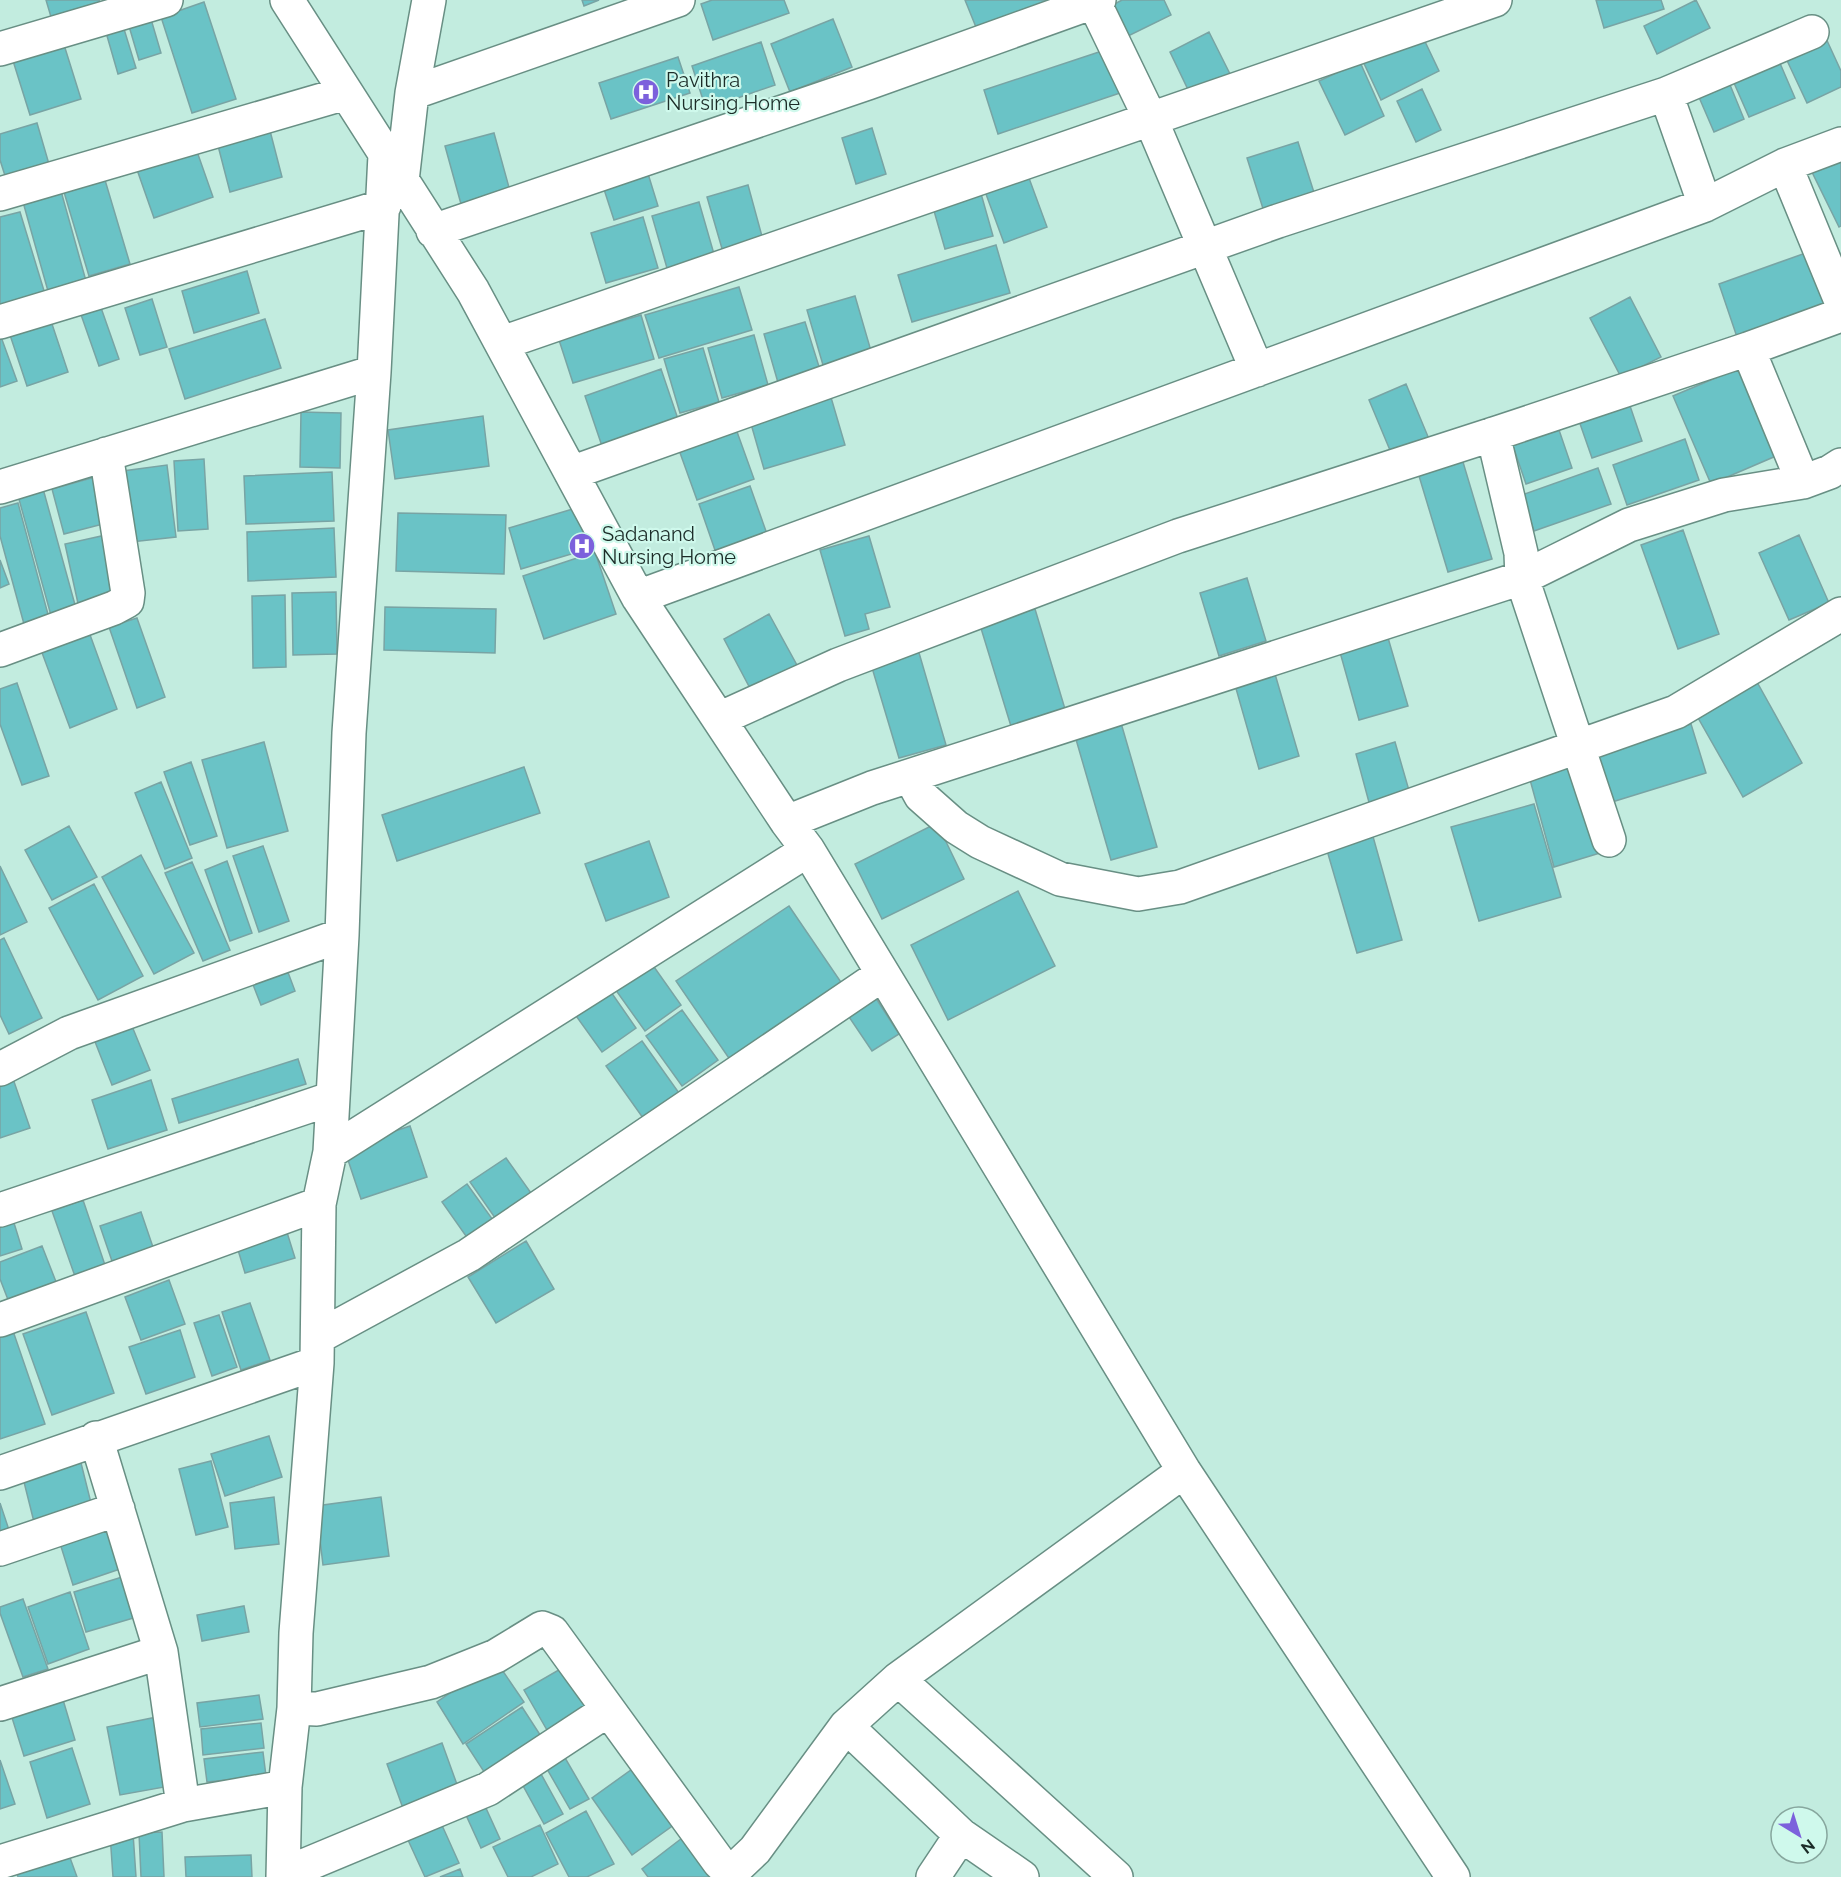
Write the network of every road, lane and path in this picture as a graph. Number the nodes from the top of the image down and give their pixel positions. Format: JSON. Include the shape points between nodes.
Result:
{"nodes":[{"id":1,"x":166,"y":0,"type":"edge"},
{"id":2,"x":287,"y":0,"type":"edge"},
{"id":3,"x":429,"y":0,"type":"edge"},
{"id":4,"x":678,"y":0,"type":"edge"},
{"id":5,"x":1495,"y":0,"type":"edge"},
{"id":6,"x":1095,"y":1,"type":"edge"},
{"id":7,"x":1812,"y":32,"type":"dead end"},
{"id":8,"x":0,"y":49,"type":"edge"},
{"id":9,"x":346,"y":93,"type":"junction"},
{"id":10,"x":412,"y":93,"type":"junction"},
{"id":11,"x":1666,"y":94,"type":"junction"},
{"id":12,"x":1151,"y":120,"type":"junction"},
{"id":13,"x":1841,"y":144,"type":"edge"},
{"id":14,"x":1785,"y":165,"type":"junction"},
{"id":15,"x":390,"y":181,"type":"junction"},
{"id":16,"x":0,"y":194,"type":"edge"},
{"id":17,"x":1706,"y":205,"type":"junction"},
{"id":18,"x":433,"y":231,"type":"junction"},
{"id":19,"x":1205,"y":246,"type":"junction"},
{"id":20,"x":1841,"y":301,"type":"edge"},
{"id":21,"x":1841,"y":315,"type":"edge"},
{"id":22,"x":0,"y":322,"type":"edge"},
{"id":23,"x":502,"y":343,"type":"junction"},
{"id":24,"x":1748,"y":349,"type":"junction"},
{"id":25,"x":1257,"y":370,"type":"junction"},
{"id":26,"x":374,"y":372,"type":"junction"},
{"id":27,"x":1493,"y":434,"type":"junction"},
{"id":28,"x":106,"y":454,"type":"junction"},
{"id":29,"x":1841,"y":465,"type":"edge"},
{"id":30,"x":571,"y":473,"type":"junction"},
{"id":31,"x":1803,"y":482,"type":"junction"},
{"id":32,"x":0,"y":487,"type":"edge"},
{"id":33,"x":1522,"y":578,"type":"junction"},
{"id":34,"x":638,"y":597,"type":"junction"},
{"id":35,"x":1841,"y":614,"type":"edge"},
{"id":36,"x":0,"y":650,"type":"edge"},
{"id":37,"x":719,"y":719,"type":"junction"},
{"id":38,"x":1579,"y":747,"type":"junction"},
{"id":39,"x":910,"y":776,"type":"junction"},
{"id":40,"x":787,"y":822,"type":"junction"},
{"id":41,"x":1609,"y":840,"type":"dead end"},
{"id":42,"x":808,"y":850,"type":"junction"},
{"id":43,"x":342,"y":935,"type":"junction"},
{"id":44,"x":883,"y":974,"type":"junction"},
{"id":45,"x":0,"y":1069,"type":"edge"},
{"id":46,"x":333,"y":1098,"type":"junction"},
{"id":47,"x":330,"y":1152,"type":"junction"},
{"id":48,"x":319,"y":1204,"type":"junction"},
{"id":49,"x":0,"y":1210,"type":"edge"},
{"id":50,"x":0,"y":1320,"type":"edge"},
{"id":51,"x":318,"y":1350,"type":"junction"},
{"id":52,"x":96,"y":1438,"type":"junction"},
{"id":53,"x":1184,"y":1471,"type":"junction"},
{"id":54,"x":0,"y":1473,"type":"edge"},
{"id":55,"x":118,"y":1509,"type":"junction"},
{"id":56,"x":0,"y":1549,"type":"edge"},
{"id":57,"x":161,"y":1653,"type":"junction"},
{"id":58,"x":898,"y":1679,"type":"junction"},
{"id":59,"x":0,"y":1704,"type":"edge"},
{"id":60,"x":294,"y":1708,"type":"junction"},
{"id":61,"x":608,"y":1710,"type":"junction"},
{"id":62,"x":846,"y":1726,"type":"junction"},
{"id":63,"x":285,"y":1787,"type":"junction"},
{"id":64,"x":183,"y":1805,"type":"junction"},
{"id":65,"x":961,"y":1835,"type":"junction"},
{"id":66,"x":0,"y":1862,"type":"edge"},
{"id":67,"x":284,"y":1875,"type":"edge"},
{"id":68,"x":933,"y":1877,"type":"edge"},
{"id":69,"x":1022,"y":1877,"type":"edge"},
{"id":70,"x":1116,"y":1877,"type":"edge"},
{"id":71,"x":1453,"y":1877,"type":"edge"}],
"edges":[{"from":1,"to":8,"type":"street"},
{"from":2,"to":9,"type":"street"},
{"from":3,"to":10,"type":"street"},
{"from":4,"to":10,"type":"street"},
{"from":5,"to":12,"type":"street"},
{"from":6,"to":12,"type":"street"},
{"from":6,"to":18,"type":"street"},
{"from":7,"to":11,"type":"street"},
{"from":9,"to":15,"type":"street"},
{"from":9,"to":16,"type":"street"},
{"from":10,"to":15,"type":"street"},
{"from":11,"to":17,"type":"street"},
{"from":11,"to":19,"type":"street"},
{"from":12,"to":19,"type":"street"},
{"from":12,"to":23,"type":"street"},
{"from":13,"to":14,"type":"street"},
{"from":14,"to":17,"type":"street"},
{"from":14,"to":20,"type":"street"},
{"from":15,"to":18,"type":"street"},
{"from":15,"to":22,"type":"street"},
{"from":15,"to":26,"type":"street"},
{"from":17,"to":25,"type":"street"},
{"from":18,"to":23,"type":"street"},
{"from":19,"to":25,"type":"street"},
{"from":19,"to":30,"type":"street"},
{"from":21,"to":24,"type":"street"},
{"from":23,"to":30,"type":"street"},
{"from":24,"to":27,"type":"street"},
{"from":24,"to":31,"type":"street"},
{"from":25,"to":34,"type":"street"},
{"from":26,"to":28,"type":"street"},
{"from":26,"to":43,"type":"street","via":[[349,733]]},
{"from":27,"to":33,"type":"street","via":[[1521,553]]},
{"from":27,"to":37,"type":"street","via":[[1178,536],[838,665]]},
{"from":28,"to":32,"type":"street"},
{"from":28,"to":36,"type":"street","via":[[127,601]]},
{"from":29,"to":31,"type":"street"},
{"from":30,"to":34,"type":"street"},
{"from":31,"to":33,"type":"street","via":[[1724,495],[1629,525]]},
{"from":33,"to":38,"type":"street"},
{"from":33,"to":39,"type":"street"},
{"from":34,"to":37,"type":"street"},
{"from":35,"to":38,"type":"street","via":[[1676,712]]},
{"from":37,"to":40,"type":"street"},
{"from":38,"to":39,"type":"street","via":[[1180,887],[1138,894],[1060,879],[980,842],[921,796]]},
{"from":38,"to":41,"type":"street"},
{"from":39,"to":40,"type":"street"},
{"from":40,"to":42,"type":"street"},
{"from":42,"to":44,"type":"street"},
{"from":42,"to":47,"type":"street"},
{"from":43,"to":45,"type":"street","via":[[69,1033]]},
{"from":43,"to":46,"type":"street"},
{"from":44,"to":51,"type":"street","via":[[478,1249]]},
{"from":44,"to":53,"type":"street"},
{"from":46,"to":47,"type":"street"},
{"from":46,"to":49,"type":"street"},
{"from":47,"to":48,"type":"street"},
{"from":48,"to":50,"type":"street"},
{"from":48,"to":51,"type":"street"},
{"from":51,"to":52,"type":"street"},
{"from":51,"to":60,"type":"street","via":[[296,1633]]},
{"from":52,"to":54,"type":"street"},
{"from":52,"to":55,"type":"street"},
{"from":53,"to":58,"type":"street"},
{"from":53,"to":71,"type":"street"},
{"from":55,"to":56,"type":"street"},
{"from":55,"to":57,"type":"street"},
{"from":57,"to":59,"type":"street"},
{"from":57,"to":64,"type":"street"},
{"from":58,"to":62,"type":"street"},
{"from":58,"to":70,"type":"street"},
{"from":60,"to":61,"type":"street","via":[[317,1709],[431,1682],[496,1656],[543,1628],[552,1632]]},
{"from":60,"to":63,"type":"street"},
{"from":61,"to":62,"type":"street","via":[[719,1862],[730,1869],[735,1869],[755,1850]]},
{"from":61,"to":67,"type":"street","via":[[489,1789]]},
{"from":62,"to":65,"type":"street"},
{"from":63,"to":64,"type":"street"},
{"from":63,"to":67,"type":"street"},
{"from":64,"to":66,"type":"street"},
{"from":65,"to":68,"type":"street"},
{"from":65,"to":69,"type":"street"}]}
